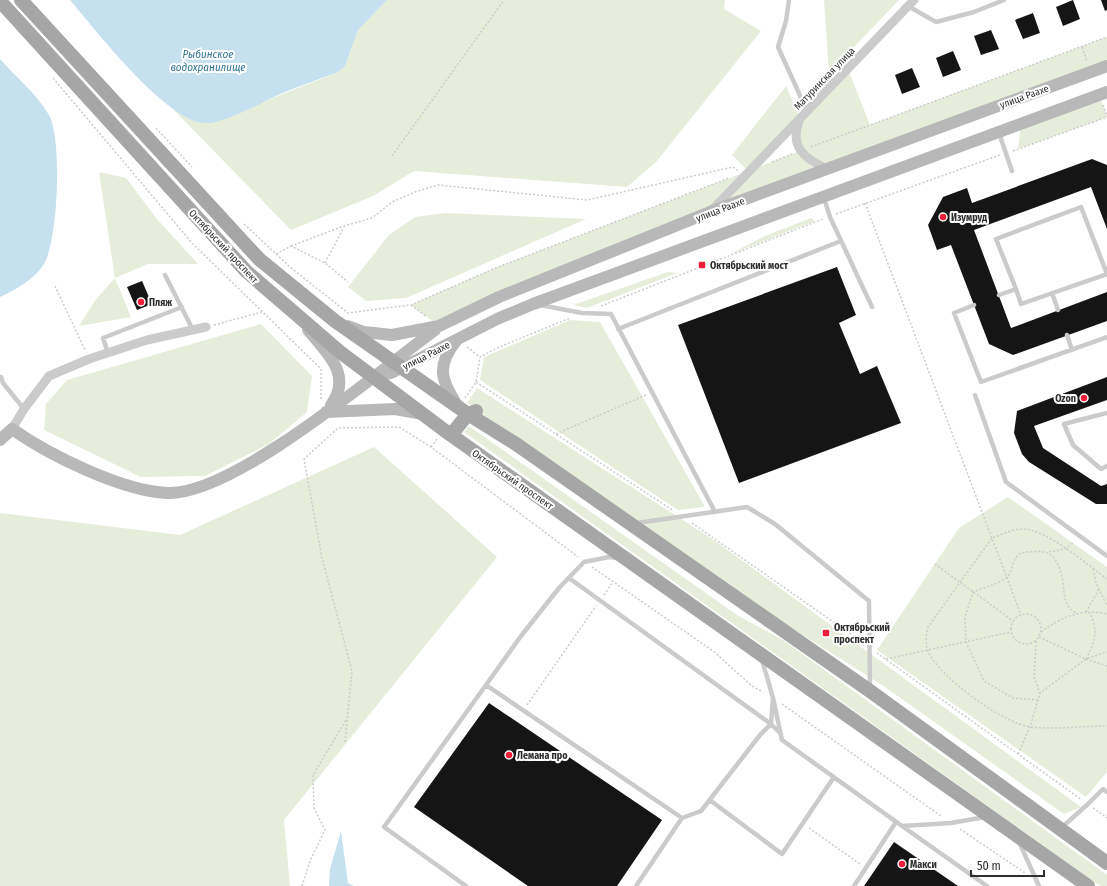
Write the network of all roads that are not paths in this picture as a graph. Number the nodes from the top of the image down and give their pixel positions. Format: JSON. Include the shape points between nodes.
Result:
{"nodes":[{"id":1,"x":21,"y":0,"type":"edge"},
{"id":2,"x":789,"y":0,"type":"edge"},
{"id":3,"x":1004,"y":0,"type":"edge"},
{"id":4,"x":0,"y":1,"type":"edge"},
{"id":5,"x":911,"y":3,"type":"edge"},
{"id":6,"x":1107,"y":66,"type":"edge"},
{"id":7,"x":1107,"y":92,"type":"edge"},
{"id":8,"x":804,"y":115,"type":"junction"},
{"id":9,"x":998,"y":132,"type":"junction"},
{"id":10,"x":828,"y":169,"type":"junction"},
{"id":11,"x":1012,"y":171,"type":"dead end"},
{"id":12,"x":823,"y":197,"type":"junction"},
{"id":13,"x":710,"y":212,"type":"junction"},
{"id":14,"x":841,"y":241,"type":"junction"},
{"id":15,"x":166,"y":275,"type":"dead end"},
{"id":16,"x":1016,"y":289,"type":"junction"},
{"id":17,"x":1052,"y":293,"type":"junction"},
{"id":18,"x":999,"y":295,"type":"dead end"},
{"id":19,"x":533,"y":304,"type":"junction"},
{"id":20,"x":974,"y":305,"type":"dead end"},
{"id":21,"x":182,"y":307,"type":"junction"},
{"id":22,"x":872,"y":307,"type":"dead end"},
{"id":23,"x":1058,"y":310,"type":"dead end"},
{"id":24,"x":295,"y":315,"type":"junction"},
{"id":25,"x":335,"y":321,"type":"junction"},
{"id":26,"x":439,"y":326,"type":"junction"},
{"id":27,"x":206,"y":327,"type":"road end"},
{"id":28,"x":618,"y":329,"type":"junction"},
{"id":29,"x":194,"y":330,"type":"junction"},
{"id":30,"x":1067,"y":335,"type":"dead end"},
{"id":31,"x":1107,"y":337,"type":"edge"},
{"id":32,"x":457,"y":339,"type":"junction"},
{"id":33,"x":1072,"y":350,"type":"junction"},
{"id":34,"x":108,"y":353,"type":"junction"},
{"id":35,"x":396,"y":365,"type":"junction"},
{"id":36,"x":372,"y":376,"type":"junction"},
{"id":37,"x":1,"y":377,"type":"dead end"},
{"id":38,"x":975,"y":395,"type":"dead end"},
{"id":39,"x":24,"y":409,"type":"junction"},
{"id":40,"x":463,"y":411,"type":"junction"},
{"id":41,"x":1107,"y":412,"type":"edge"},
{"id":42,"x":325,"y":413,"type":"junction"},
{"id":43,"x":424,"y":414,"type":"junction"},
{"id":44,"x":12,"y":429,"type":"junction"},
{"id":45,"x":451,"y":435,"type":"junction"},
{"id":46,"x":0,"y":440,"type":"edge"},
{"id":47,"x":1107,"y":466,"type":"edge"},
{"id":48,"x":715,"y":512,"type":"junction"},
{"id":49,"x":631,"y":524,"type":"junction"},
{"id":50,"x":1107,"y":556,"type":"edge"},
{"id":51,"x":627,"y":560,"type":"junction"},
{"id":52,"x":569,"y":578,"type":"junction"},
{"id":53,"x":760,"y":654,"type":"junction"},
{"id":54,"x":486,"y":685,"type":"junction"},
{"id":55,"x":870,"y":691,"type":"junction"},
{"id":56,"x":773,"y":698,"type":"junction"},
{"id":57,"x":771,"y":724,"type":"junction"},
{"id":58,"x":781,"y":734,"type":"junction"},
{"id":59,"x":834,"y":777,"type":"junction"},
{"id":60,"x":1107,"y":784,"type":"edge"},
{"id":61,"x":1105,"y":790,"type":"edge"},
{"id":62,"x":711,"y":801,"type":"junction"},
{"id":63,"x":991,"y":817,"type":"junction"},
{"id":64,"x":682,"y":818,"type":"junction"},
{"id":65,"x":896,"y":822,"type":"junction"},
{"id":66,"x":902,"y":826,"type":"junction"},
{"id":67,"x":1060,"y":828,"type":"junction"},
{"id":68,"x":1016,"y":834,"type":"junction"},
{"id":69,"x":1107,"y":863,"type":"edge"},
{"id":70,"x":1038,"y":885,"type":"edge"},
{"id":71,"x":466,"y":886,"type":"edge"},
{"id":72,"x":636,"y":886,"type":"edge"},
{"id":73,"x":854,"y":886,"type":"edge"},
{"id":74,"x":987,"y":886,"type":"edge"},
{"id":75,"x":1088,"y":886,"type":"edge"}],
"edges":[{"from":1,"to":25,"type":"main road","name":"Октябрьский проспект","via":[[259,259]]},
{"from":2,"to":8,"type":"lane","via":[[778,47]]},
{"from":3,"to":5,"type":"lane","via":[[974,12],[936,22]]},
{"from":4,"to":24,"type":"main road","name":"Октябрьский проспект","via":[[246,271]]},
{"from":5,"to":8,"type":"street","name":"Матуринская улица"},
{"from":6,"to":10,"type":"main road","name":"улица Раахе"},
{"from":7,"to":9,"type":"main road","name":"улица Раахе"},
{"from":8,"to":10,"type":"street","via":[[796,130],[800,151],[811,162]]},
{"from":8,"to":13,"type":"street","name":"Матуринская улица","via":[[745,172]]},
{"from":9,"to":11,"type":"lane"},
{"from":9,"to":12,"type":"main road","name":"улица Раахе"},
{"from":10,"to":13,"type":"main road","name":"улица Раахе"},
{"from":12,"to":14,"type":"lane"},
{"from":12,"to":19,"type":"main road","name":"улица Раахе"},
{"from":13,"to":26,"type":"main road","name":"улица Раахе","via":[[505,294]]},
{"from":14,"to":22,"type":"lane"},
{"from":14,"to":28,"type":"lane"},
{"from":15,"to":21,"type":"lane"},
{"from":16,"to":17,"type":"lane","via":[[1021,304]]},
{"from":16,"to":17,"type":"lane","via":[[996,239],[1082,207],[1107,274]]},
{"from":16,"to":18,"type":"lane"},
{"from":17,"to":23,"type":"lane"},
{"from":19,"to":28,"type":"lane","via":[[582,313],[611,314]]},
{"from":19,"to":32,"type":"main road","name":"улица Раахе"},
{"from":20,"to":33,"type":"lane","via":[[954,313],[981,382]]},
{"from":21,"to":29,"type":"lane"},
{"from":21,"to":34,"type":"lane","via":[[103,338]]},
{"from":24,"to":36,"type":"main road","name":"Октябрьский проспект"},
{"from":24,"to":42,"type":"main road","via":[[334,361],[338,372],[340,385],[337,397]]},
{"from":25,"to":26,"type":"main road","name":"улица Раахе","via":[[364,332],[392,335]]},
{"from":25,"to":35,"type":"main road","name":"Октябрьский проспект"},
{"from":26,"to":35,"type":"main road"},
{"from":27,"to":29,"type":"street"},
{"from":28,"to":48,"type":"lane"},
{"from":29,"to":34,"type":"street","via":[[147,340]]},
{"from":30,"to":33,"type":"lane"},
{"from":31,"to":33,"type":"lane"},
{"from":32,"to":35,"type":"main road","name":"улица Раахе"},
{"from":32,"to":40,"type":"main road","via":[[443,362],[442,374],[446,388]]},
{"from":34,"to":39,"type":"street","via":[[49,376]]},
{"from":35,"to":36,"type":"main road","name":"улица Раахе","via":[[391,372]]},
{"from":35,"to":40,"type":"main road","name":"Октябрьский проспект"},
{"from":36,"to":42,"type":"main road"},
{"from":36,"to":43,"type":"main road","name":"Октябрьский проспект"},
{"from":37,"to":39,"type":"lane"},
{"from":38,"to":50,"type":"lane","via":[[1006,482]]},
{"from":39,"to":44,"type":"street"},
{"from":40,"to":45,"type":"main road"},
{"from":40,"to":49,"type":"main road","via":[[481,412],[549,457],[555,471]]},
{"from":41,"to":47,"type":"lane","via":[[1064,424],[1072,445],[1101,468]]},
{"from":42,"to":43,"type":"main road","via":[[395,409]]},
{"from":42,"to":44,"type":"main road","via":[[220,480],[194,490],[168,493],[112,481],[26,440]]},
{"from":43,"to":45,"type":"main road","name":"Октябрьский проспект"},
{"from":44,"to":46,"type":"main road"},
{"from":45,"to":51,"type":"main road","name":"Октябрьский проспект"},
{"from":48,"to":49,"type":"lane"},
{"from":48,"to":55,"type":"lane","via":[[747,507],[775,524],[869,601]]},
{"from":49,"to":55,"type":"main road"},
{"from":51,"to":52,"type":"lane","via":[[609,557],[584,562]]},
{"from":51,"to":53,"type":"main road","name":"Октябрьский проспект"},
{"from":52,"to":54,"type":"lane","via":[[521,636]]},
{"from":52,"to":57,"type":"lane"},
{"from":53,"to":56,"type":"lane"},
{"from":53,"to":63,"type":"main road","name":"Октябрьский проспект"},
{"from":54,"to":64,"type":"lane"},
{"from":54,"to":71,"type":"lane","via":[[384,827]]},
{"from":55,"to":67,"type":"main road"},
{"from":56,"to":57,"type":"lane"},
{"from":56,"to":58,"type":"lane"},
{"from":57,"to":58,"type":"lane"},
{"from":57,"to":62,"type":"lane"},
{"from":58,"to":59,"type":"lane","via":[[782,740]]},
{"from":59,"to":62,"type":"lane","via":[[782,854]]},
{"from":59,"to":65,"type":"lane"},
{"from":60,"to":61,"type":"lane"},
{"from":61,"to":67,"type":"lane"},
{"from":62,"to":64,"type":"lane","via":[[701,811]]},
{"from":63,"to":66,"type":"lane"},
{"from":63,"to":68,"type":"main road","name":"Октябрьский проспект"},
{"from":64,"to":72,"type":"lane"},
{"from":65,"to":66,"type":"lane"},
{"from":65,"to":73,"type":"lane"},
{"from":66,"to":74,"type":"lane"},
{"from":67,"to":69,"type":"main road"},
{"from":68,"to":70,"type":"lane"},
{"from":68,"to":75,"type":"main road","name":"Октябрьский проспект"}]}
